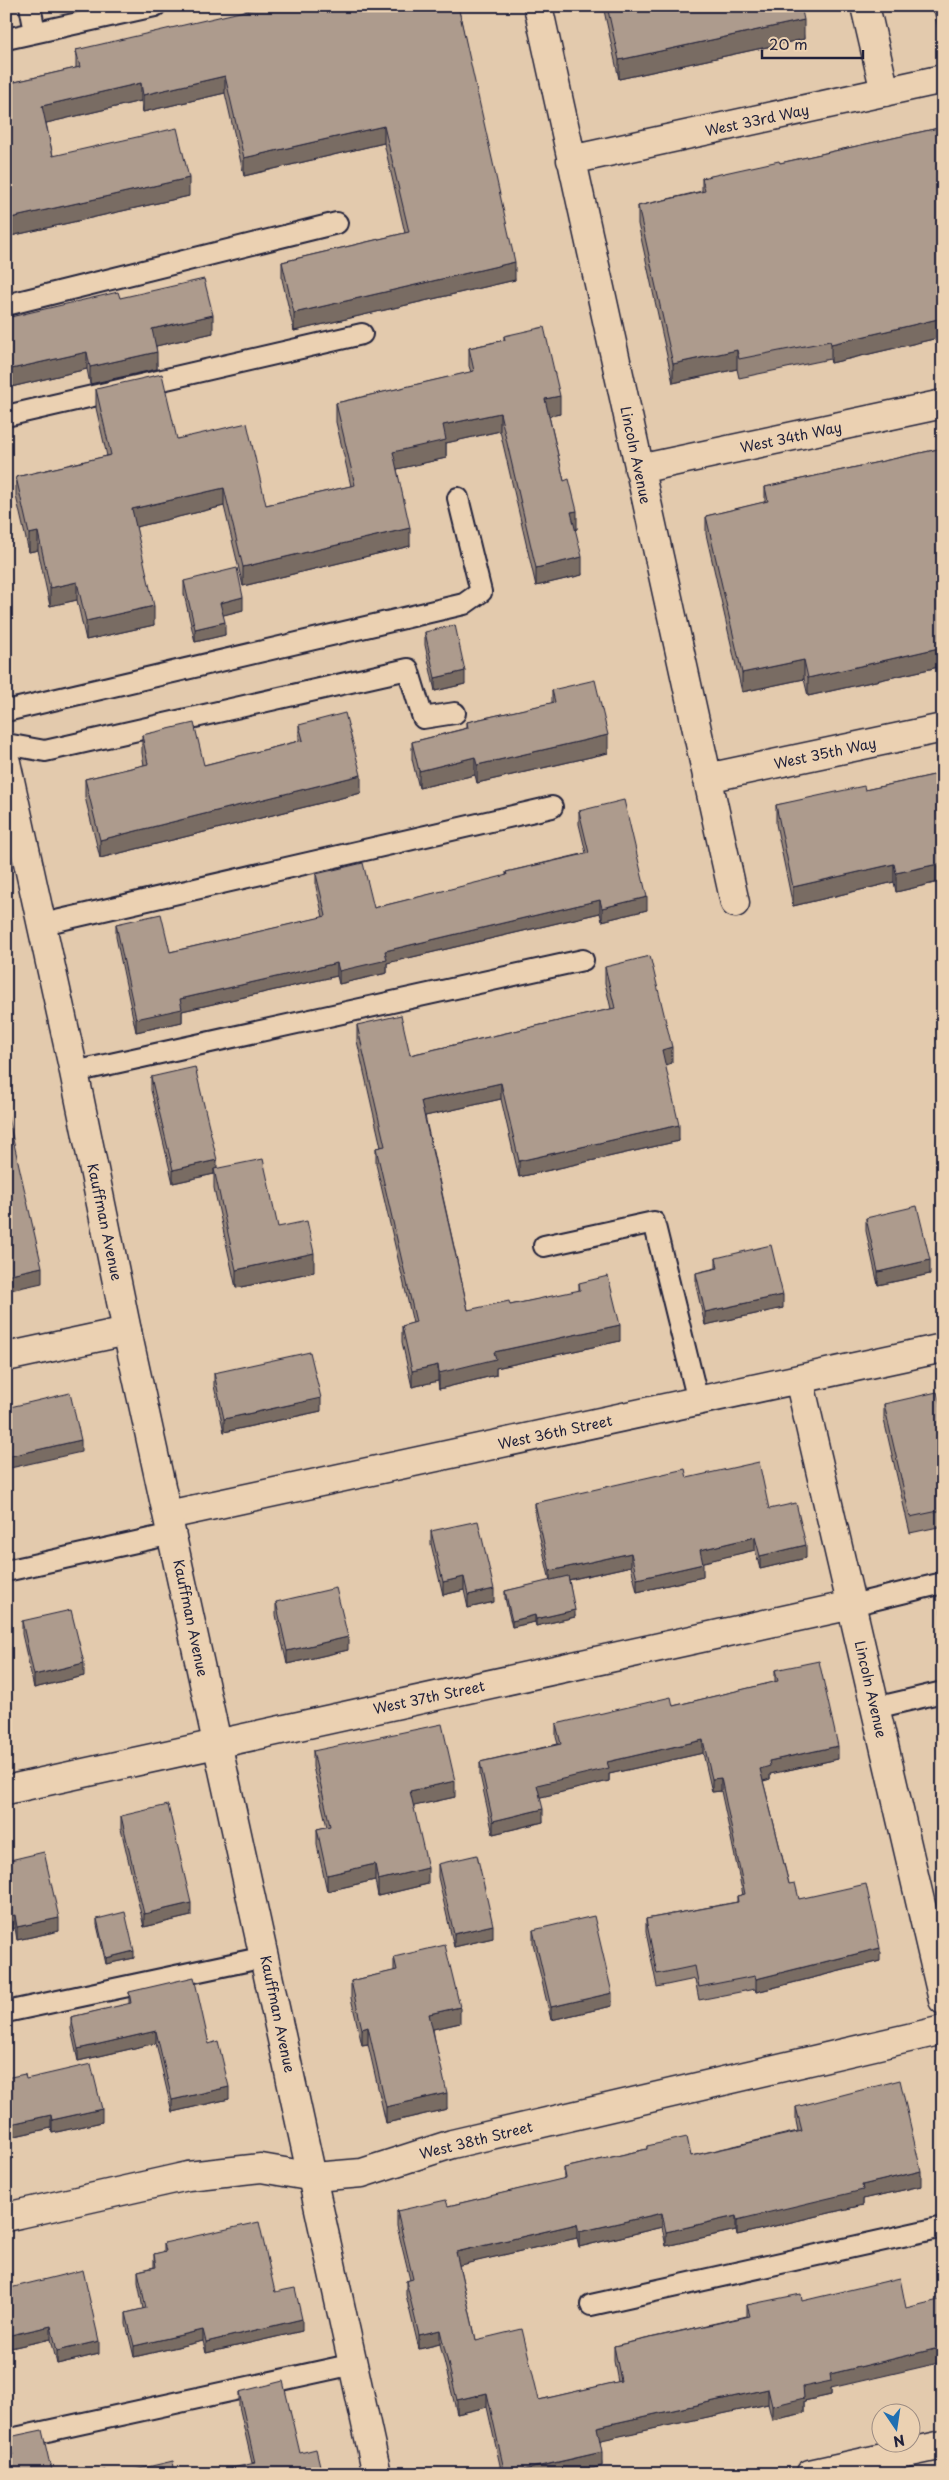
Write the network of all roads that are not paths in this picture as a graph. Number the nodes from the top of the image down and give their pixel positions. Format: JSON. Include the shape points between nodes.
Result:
{"nodes":[{"id":1,"x":30,"y":6,"type":"edge"},
{"id":2,"x":155,"y":6,"type":"edge"},
{"id":3,"x":538,"y":6,"type":"edge"},
{"id":4,"x":865,"y":6,"type":"edge"},
{"id":5,"x":35,"y":32,"type":"junction"},
{"id":6,"x":6,"y":39,"type":"edge"},
{"id":7,"x":943,"y":79,"type":"edge"},
{"id":8,"x":885,"y":92,"type":"junction"},
{"id":9,"x":571,"y":160,"type":"junction"},
{"id":10,"x":337,"y":223,"type":"dead end"},
{"id":11,"x":6,"y":305,"type":"edge"},
{"id":12,"x":362,"y":334,"type":"dead end"},
{"id":13,"x":943,"y":404,"type":"edge"},
{"id":14,"x":6,"y":416,"type":"edge"},
{"id":15,"x":639,"y":469,"type":"junction"},
{"id":16,"x":458,"y":498,"type":"dead end"},
{"id":17,"x":6,"y":711,"type":"edge"},
{"id":18,"x":455,"y":712,"type":"dead end"},
{"id":19,"x":943,"y":728,"type":"edge"},
{"id":20,"x":6,"y":744,"type":"edge"},
{"id":21,"x":6,"y":762,"type":"edge"},
{"id":22,"x":707,"y":778,"type":"junction"},
{"id":23,"x":552,"y":807,"type":"dead end"},
{"id":24,"x":735,"y":903,"type":"dead end"},
{"id":25,"x":42,"y":924,"type":"junction"},
{"id":26,"x":583,"y":960,"type":"dead end"},
{"id":27,"x":74,"y":1072,"type":"junction"},
{"id":28,"x":544,"y":1246,"type":"dead end"},
{"id":29,"x":128,"y":1331,"type":"junction"},
{"id":30,"x":943,"y":1348,"type":"edge"},
{"id":31,"x":6,"y":1357,"type":"edge"},
{"id":32,"x":800,"y":1379,"type":"junction"},
{"id":33,"x":698,"y":1401,"type":"junction"},
{"id":34,"x":170,"y":1525,"type":"junction"},
{"id":35,"x":6,"y":1571,"type":"edge"},
{"id":36,"x":943,"y":1583,"type":"edge"},
{"id":37,"x":852,"y":1605,"type":"junction"},
{"id":38,"x":943,"y":1692,"type":"edge"},
{"id":39,"x":875,"y":1708,"type":"junction"},
{"id":40,"x":218,"y":1743,"type":"junction"},
{"id":41,"x":6,"y":1790,"type":"edge"},
{"id":42,"x":265,"y":1957,"type":"junction"},
{"id":43,"x":943,"y":2000,"type":"edge"},
{"id":44,"x":6,"y":2012,"type":"edge"},
{"id":45,"x":943,"y":2030,"type":"edge"},
{"id":46,"x":314,"y":2177,"type":"junction"},
{"id":47,"x":6,"y":2217,"type":"edge"},
{"id":48,"x":943,"y":2227,"type":"edge"},
{"id":49,"x":591,"y":2305,"type":"dead end"},
{"id":50,"x":354,"y":2364,"type":"junction"},
{"id":51,"x":6,"y":2440,"type":"edge"},
{"id":52,"x":943,"y":2445,"type":"edge"},
{"id":53,"x":377,"y":2474,"type":"edge"},
{"id":54,"x":810,"y":2474,"type":"edge"}],
"edges":[{"from":1,"to":5,"type":"lane"},
{"from":2,"to":5,"type":"lane"},
{"from":3,"to":9,"type":"street","name":"Lincoln Avenue"},
{"from":4,"to":8,"type":"street"},
{"from":5,"to":6,"type":"lane"},
{"from":7,"to":8,"type":"street","name":"West 33rd Way"},
{"from":8,"to":9,"type":"street","name":"West 33rd Way"},
{"from":9,"to":15,"type":"street","name":"Lincoln Avenue"},
{"from":10,"to":11,"type":"lane"},
{"from":12,"to":14,"type":"lane"},
{"from":13,"to":15,"type":"street","name":"West 34th Way"},
{"from":15,"to":22,"type":"street","name":"Lincoln Avenue"},
{"from":16,"to":17,"type":"lane","via":[[481,592],[464,604]]},
{"from":18,"to":20,"type":"lane","via":[[423,718],[408,669],[45,751]]},
{"from":19,"to":22,"type":"street","name":"West 35th Way"},
{"from":21,"to":25,"type":"street","name":"Kauffman Avenue"},
{"from":22,"to":24,"type":"street","name":"Lincoln Avenue"},
{"from":23,"to":25,"type":"lane"},
{"from":25,"to":27,"type":"street","name":"Kauffman Avenue"},
{"from":26,"to":27,"type":"lane"},
{"from":27,"to":29,"type":"street","name":"Kauffman Avenue"},
{"from":28,"to":33,"type":"lane","via":[[654,1222]]},
{"from":29,"to":31,"type":"street"},
{"from":29,"to":34,"type":"street","name":"Kauffman Avenue"},
{"from":30,"to":32,"type":"street","name":"West 36th Street"},
{"from":32,"to":33,"type":"street","name":"West 36th Street"},
{"from":32,"to":37,"type":"street","name":"Lincoln Avenue"},
{"from":33,"to":34,"type":"street","name":"West 36th Street"},
{"from":34,"to":35,"type":"lane"},
{"from":34,"to":40,"type":"street","name":"Kauffman Avenue"},
{"from":36,"to":37,"type":"lane"},
{"from":37,"to":39,"type":"street","name":"Lincoln Avenue"},
{"from":37,"to":40,"type":"street","name":"West 37th Street"},
{"from":38,"to":39,"type":"lane"},
{"from":39,"to":43,"type":"street","name":"Lincoln Avenue"},
{"from":40,"to":41,"type":"street","name":"West 37th Street"},
{"from":40,"to":42,"type":"street","name":"Kauffman Avenue"},
{"from":42,"to":44,"type":"lane"},
{"from":42,"to":46,"type":"street","name":"Kauffman Avenue"},
{"from":45,"to":46,"type":"street","name":"West 38th Street","via":[[452,2144],[362,2173]]},
{"from":46,"to":47,"type":"street","name":"West 38th Street","via":[[261,2168],[188,2176]]},
{"from":46,"to":50,"type":"street","name":"Kauffman Avenue"},
{"from":48,"to":49,"type":"lane"},
{"from":50,"to":51,"type":"lane"},
{"from":50,"to":53,"type":"street","name":"Kauffman Avenue"},
{"from":52,"to":54,"type":"street"}]}
